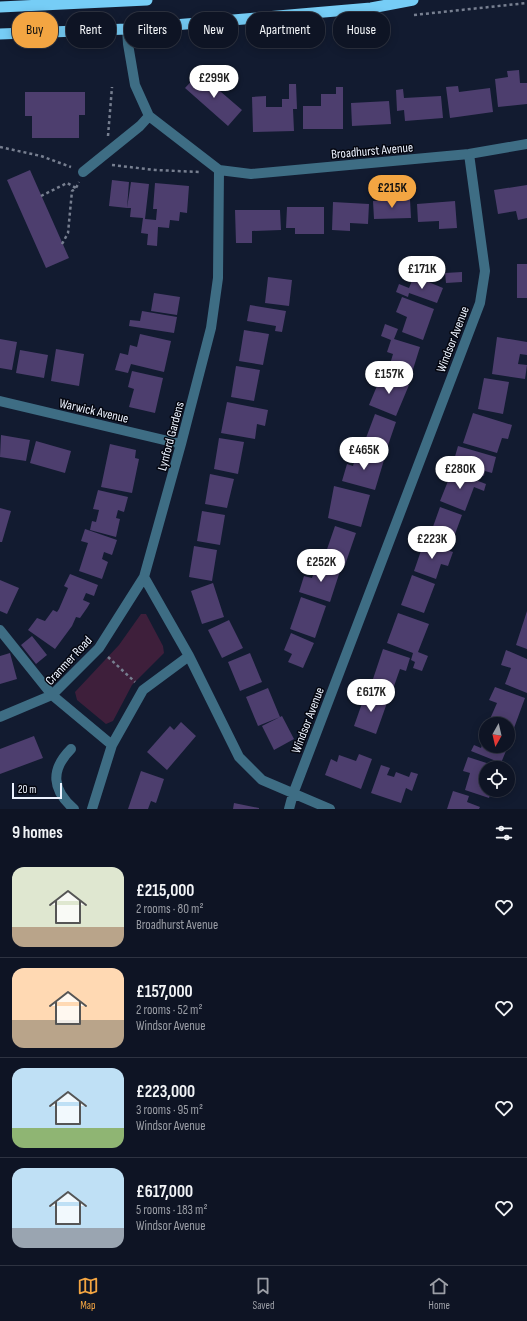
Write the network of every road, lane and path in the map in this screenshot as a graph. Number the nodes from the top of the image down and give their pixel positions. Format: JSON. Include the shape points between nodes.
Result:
{"nodes":[{"id":1,"x":147,"y":0,"type":"edge"},
{"id":2,"x":413,"y":0,"type":"edge"},
{"id":3,"x":120,"y":1,"type":"edge"},
{"id":4,"x":0,"y":7,"type":"edge"},
{"id":5,"x":181,"y":24,"type":"edge"},
{"id":6,"x":124,"y":29,"type":"edge"},
{"id":7,"x":0,"y":34,"type":"edge"},
{"id":8,"x":129,"y":48,"type":"edge"},
{"id":9,"x":112,"y":87,"type":"dead end"},
{"id":10,"x":149,"y":116,"type":"junction"},
{"id":11,"x":117,"y":144,"type":"junction"},
{"id":12,"x":527,"y":144,"type":"edge"},
{"id":13,"x":0,"y":147,"type":"edge"},
{"id":14,"x":468,"y":154,"type":"junction"},
{"id":15,"x":94,"y":163,"type":"junction"},
{"id":16,"x":219,"y":170,"type":"junction"},
{"id":17,"x":84,"y":172,"type":"junction"},
{"id":18,"x":76,"y":188,"type":"junction"},
{"id":19,"x":41,"y":196,"type":"dead end"},
{"id":20,"x":62,"y":244,"type":"dead end"},
{"id":21,"x":0,"y":401,"type":"edge"},
{"id":22,"x":181,"y":444,"type":"junction"},
{"id":23,"x":144,"y":577,"type":"junction"},
{"id":24,"x":0,"y":630,"type":"edge"},
{"id":25,"x":98,"y":648,"type":"junction"},
{"id":26,"x":189,"y":656,"type":"junction"},
{"id":27,"x":144,"y":690,"type":"junction"},
{"id":28,"x":52,"y":695,"type":"junction"},
{"id":29,"x":0,"y":717,"type":"edge"},
{"id":30,"x":112,"y":745,"type":"junction"},
{"id":31,"x":71,"y":749,"type":"dead end"},
{"id":32,"x":292,"y":794,"type":"junction"},
{"id":33,"x":74,"y":809,"type":"edge"},
{"id":34,"x":92,"y":809,"type":"edge"},
{"id":35,"x":289,"y":809,"type":"edge"},
{"id":36,"x":330,"y":809,"type":"edge"}],
"edges":[{"from":1,"to":3,"type":"highway"},
{"from":2,"to":5,"type":"highway","via":[[371,8]]},
{"from":3,"to":4,"type":"highway"},
{"from":6,"to":7,"type":"highway"},
{"from":8,"to":10,"type":"street","via":[[135,85]]},
{"from":9,"to":11,"type":"path","via":[[108,138]]},
{"from":10,"to":11,"type":"street"},
{"from":10,"to":16,"type":"street"},
{"from":11,"to":15,"type":"street"},
{"from":12,"to":14,"type":"street","name":"Broadhurst Avenue"},
{"from":13,"to":17,"type":"path","via":[[41,156]]},
{"from":14,"to":16,"type":"street","name":"Broadhurst Avenue","via":[[251,174]]},
{"from":14,"to":32,"type":"street","name":"Windsor Avenue","via":[[485,271],[480,302]]},
{"from":15,"to":16,"type":"path","via":[[196,173]]},
{"from":15,"to":17,"type":"street"},
{"from":16,"to":22,"type":"street","name":"Lynford Gardens","via":[[218,278],[211,328]]},
{"from":17,"to":18,"type":"path"},
{"from":18,"to":19,"type":"path","via":[[67,183]]},
{"from":18,"to":20,"type":"path","via":[[72,191],[68,233]]},
{"from":21,"to":22,"type":"street","name":"Warwick Avenue"},
{"from":22,"to":23,"type":"street","name":"Lynford Gardens"},
{"from":23,"to":25,"type":"street","name":"Cranmer Road"},
{"from":23,"to":26,"type":"street"},
{"from":24,"to":28,"type":"street"},
{"from":25,"to":27,"type":"path"},
{"from":25,"to":28,"type":"street","name":"Cranmer Road"},
{"from":26,"to":27,"type":"street"},
{"from":26,"to":32,"type":"street","via":[[239,757],[262,780]]},
{"from":27,"to":30,"type":"street"},
{"from":28,"to":29,"type":"street"},
{"from":28,"to":30,"type":"street","name":"Cranmer Road"},
{"from":30,"to":34,"type":"street"},
{"from":31,"to":33,"type":"street","via":[[63,757],[56,771],[56,780],[59,793]]},
{"from":32,"to":35,"type":"street","name":"Windsor Avenue"},
{"from":32,"to":36,"type":"street"}]}
